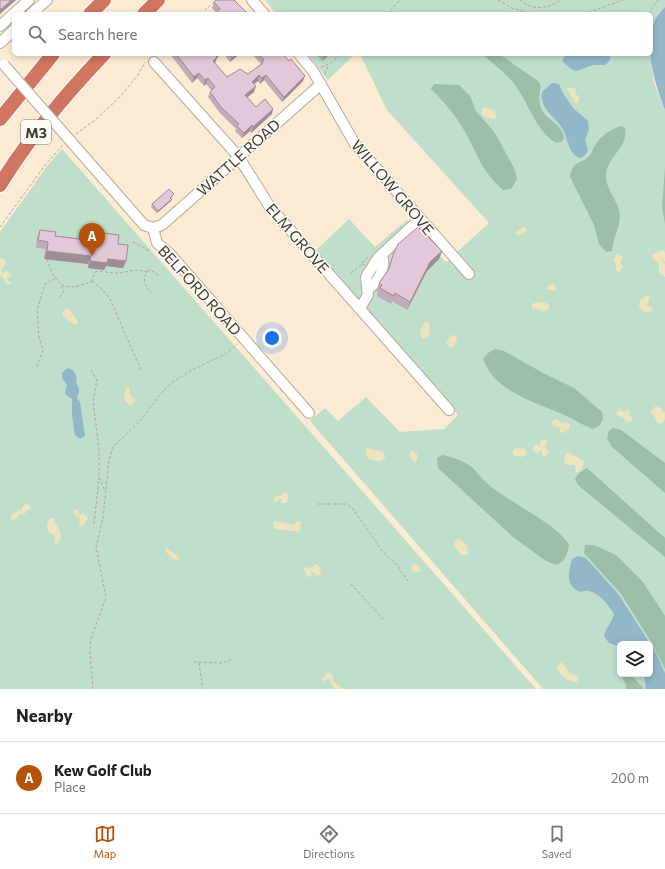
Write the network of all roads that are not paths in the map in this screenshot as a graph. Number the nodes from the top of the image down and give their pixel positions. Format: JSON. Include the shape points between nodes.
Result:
{"nodes":[{"id":1,"x":29,"y":0,"type":"edge"},
{"id":2,"x":47,"y":0,"type":"edge"},
{"id":3,"x":104,"y":0,"type":"edge"},
{"id":4,"x":158,"y":0,"type":"edge"},
{"id":5,"x":252,"y":0,"type":"edge"},
{"id":6,"x":16,"y":12,"type":"edge"},
{"id":7,"x":33,"y":12,"type":"edge"},
{"id":8,"x":92,"y":12,"type":"edge"},
{"id":9,"x":146,"y":12,"type":"edge"},
{"id":10,"x":262,"y":12,"type":"edge"},
{"id":11,"x":12,"y":15,"type":"edge"},
{"id":12,"x":0,"y":26,"type":"edge"},
{"id":13,"x":12,"y":32,"type":"edge"},
{"id":14,"x":0,"y":44,"type":"edge"},
{"id":15,"x":51,"y":56,"type":"edge"},
{"id":16,"x":102,"y":56,"type":"edge"},
{"id":17,"x":301,"y":56,"type":"edge"},
{"id":18,"x":151,"y":60,"type":"road end"},
{"id":19,"x":2,"y":63,"type":"edge"},
{"id":20,"x":323,"y":80,"type":"junction"},
{"id":21,"x":0,"y":119,"type":"edge"},
{"id":22,"x":238,"y":156,"type":"junction"},
{"id":23,"x":0,"y":185,"type":"edge"},
{"id":24,"x":420,"y":220,"type":"junction"},
{"id":25,"x":153,"y":228,"type":"junction"},
{"id":26,"x":469,"y":274,"type":"dead end"},
{"id":27,"x":360,"y":308,"type":"junction"},
{"id":28,"x":449,"y":410,"type":"dead end"},
{"id":29,"x":309,"y":413,"type":"dead end"}],
"edges":[{"from":1,"to":6,"type":"street"},
{"from":2,"to":7,"type":"street"},
{"from":3,"to":8,"type":"highway"},
{"from":4,"to":9,"type":"highway"},
{"from":5,"to":10,"type":"street"},
{"from":11,"to":12,"type":"street"},
{"from":13,"to":14,"type":"street"},
{"from":15,"to":21,"type":"highway","number":"M3"},
{"from":16,"to":23,"type":"highway","number":"M3","via":[[54,109]]},
{"from":17,"to":20,"type":"street","name":"WILLOW GROVE"},
{"from":18,"to":22,"type":"street","name":"ELM GROVE"},
{"from":19,"to":25,"type":"street","name":"BELFORD ROAD","bridge":true,"via":[[144,225]]},
{"from":20,"to":22,"type":"street","name":"WATTLE ROAD"},
{"from":20,"to":24,"type":"street","name":"WILLOW GROVE","via":[[355,144]]},
{"from":22,"to":25,"type":"street","name":"WATTLE ROAD","via":[[162,225]]},
{"from":22,"to":27,"type":"street","name":"ELM GROVE","via":[[270,207]]},
{"from":24,"to":26,"type":"street","name":"WILLOW GROVE"},
{"from":24,"to":27,"type":"street","via":[[382,254],[366,277],[368,295]]},
{"from":25,"to":29,"type":"street","name":"BELFORD ROAD","via":[[157,243],[170,254]]},
{"from":27,"to":28,"type":"street","name":"ELM GROVE"}]}
